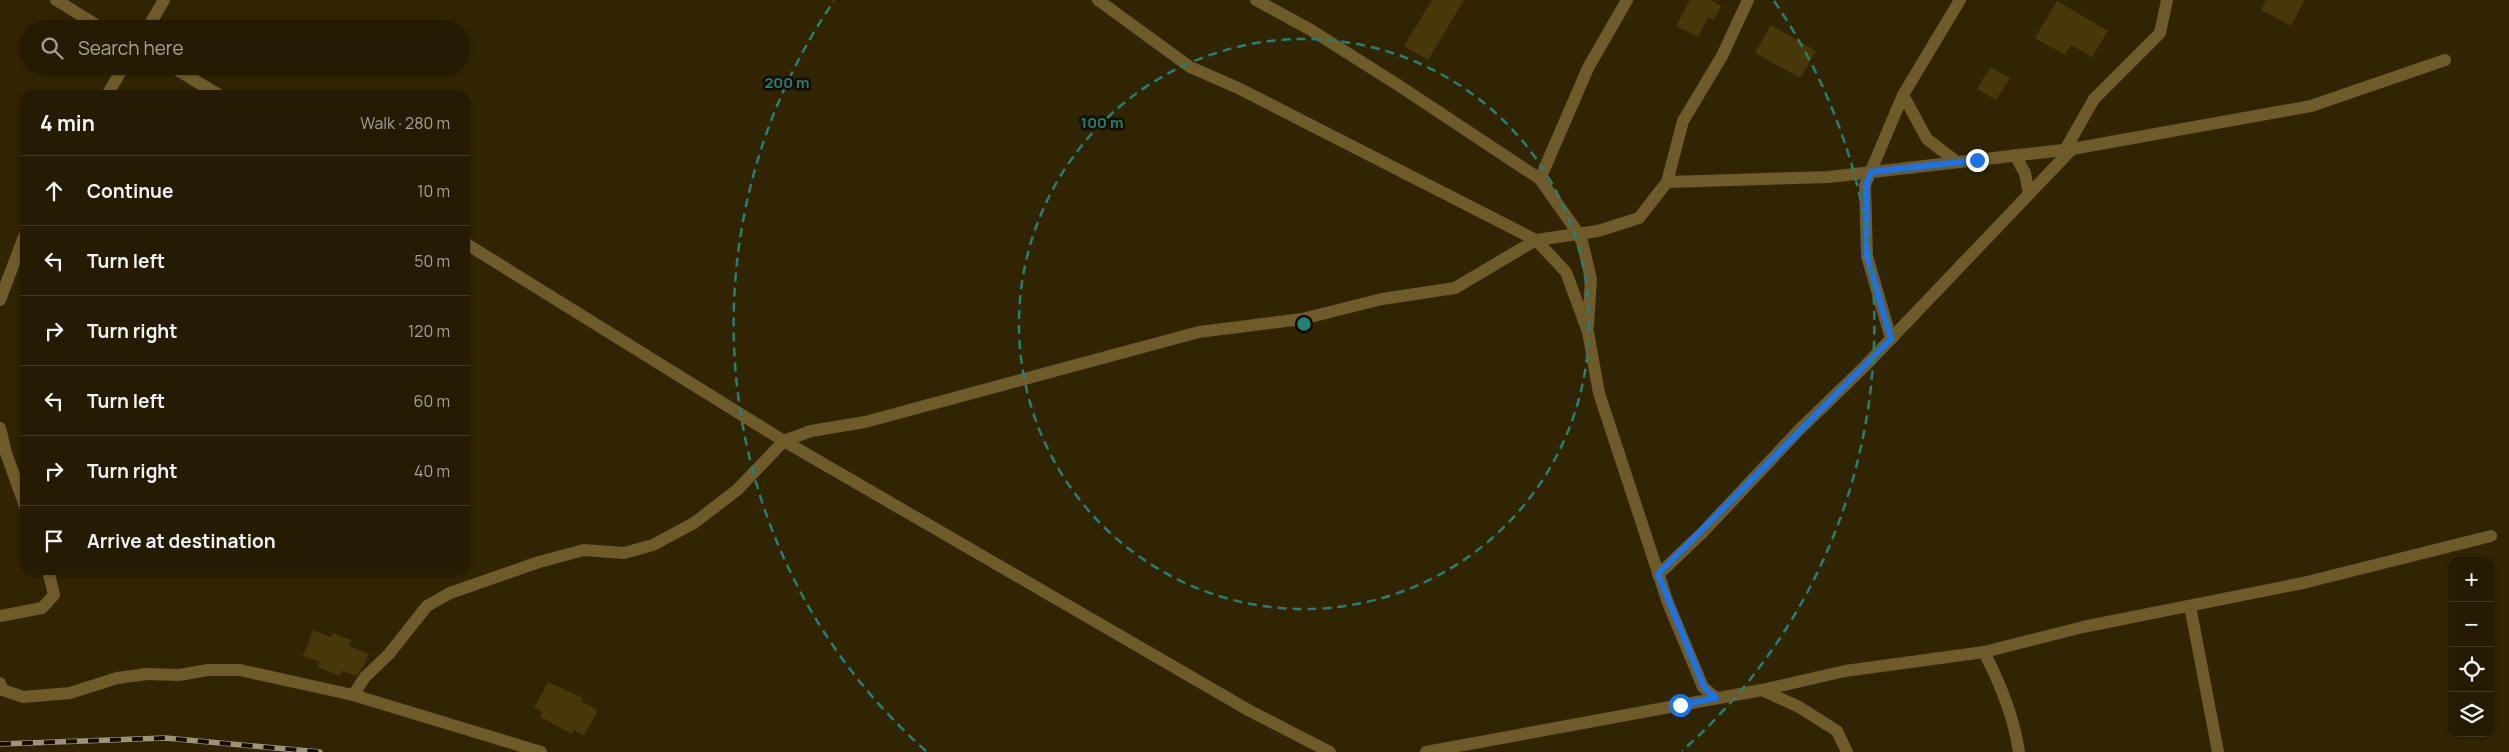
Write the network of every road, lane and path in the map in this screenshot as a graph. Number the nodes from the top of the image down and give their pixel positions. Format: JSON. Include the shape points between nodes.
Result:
{"nodes":[{"id":1,"x":56,"y":0,"type":"edge"},
{"id":2,"x":164,"y":0,"type":"edge"},
{"id":3,"x":1098,"y":0,"type":"edge"},
{"id":4,"x":1256,"y":0,"type":"edge"},
{"id":5,"x":1627,"y":0,"type":"edge"},
{"id":6,"x":1748,"y":0,"type":"edge"},
{"id":7,"x":1960,"y":0,"type":"edge"},
{"id":8,"x":2167,"y":0,"type":"edge"},
{"id":9,"x":88,"y":20,"type":"edge"},
{"id":10,"x":152,"y":20,"type":"edge"},
{"id":11,"x":2445,"y":60,"type":"dead end"},
{"id":12,"x":119,"y":75,"type":"edge"},
{"id":13,"x":186,"y":75,"type":"edge"},
{"id":14,"x":110,"y":90,"type":"edge"},
{"id":15,"x":211,"y":90,"type":"edge"},
{"id":16,"x":1903,"y":95,"type":"junction"},
{"id":17,"x":2068,"y":150,"type":"junction"},
{"id":18,"x":2015,"y":155,"type":"junction"},
{"id":19,"x":1957,"y":162,"type":"junction"},
{"id":20,"x":1871,"y":172,"type":"junction"},
{"id":21,"x":1540,"y":179,"type":"junction"},
{"id":22,"x":1667,"y":182,"type":"junction"},
{"id":23,"x":2029,"y":194,"type":"junction"},
{"id":24,"x":1578,"y":233,"type":"junction"},
{"id":25,"x":1536,"y":240,"type":"junction"},
{"id":26,"x":20,"y":247,"type":"edge"},
{"id":27,"x":470,"y":247,"type":"edge"},
{"id":28,"x":0,"y":300,"type":"edge"},
{"id":29,"x":1588,"y":332,"type":"junction"},
{"id":30,"x":1891,"y":339,"type":"junction"},
{"id":31,"x":0,"y":428,"type":"edge"},
{"id":32,"x":784,"y":441,"type":"junction"},
{"id":33,"x":20,"y":492,"type":"edge"},
{"id":34,"x":2491,"y":536,"type":"dead end"},
{"id":35,"x":1658,"y":574,"type":"junction"},
{"id":36,"x":49,"y":575,"type":"edge"},
{"id":37,"x":2190,"y":606,"type":"junction"},
{"id":38,"x":0,"y":616,"type":"edge"},
{"id":39,"x":1984,"y":652,"type":"junction"},
{"id":40,"x":0,"y":683,"type":"edge"},
{"id":41,"x":1762,"y":690,"type":"junction"},
{"id":42,"x":353,"y":695,"type":"junction"},
{"id":43,"x":1716,"y":698,"type":"junction"},
{"id":44,"x":541,"y":752,"type":"edge"},
{"id":45,"x":1330,"y":752,"type":"edge"},
{"id":46,"x":1426,"y":752,"type":"edge"},
{"id":47,"x":1847,"y":752,"type":"edge"},
{"id":48,"x":2019,"y":752,"type":"edge"},
{"id":49,"x":2218,"y":752,"type":"edge"}],
"edges":[{"from":1,"to":9,"type":"street"},
{"from":2,"to":10,"type":"street"},
{"from":3,"to":25,"type":"street","via":[[1190,67],[1238,88]]},
{"from":4,"to":21,"type":"street","via":[[1311,30]]},
{"from":5,"to":21,"type":"street","via":[[1588,68]]},
{"from":6,"to":22,"type":"street","via":[[1722,56],[1683,121]]},
{"from":7,"to":16,"type":"street"},
{"from":8,"to":17,"type":"street","via":[[2160,33],[2094,99]]},
{"from":11,"to":17,"type":"street","via":[[2311,106]]},
{"from":12,"to":14,"type":"street"},
{"from":13,"to":15,"type":"street"},
{"from":16,"to":19,"type":"street","via":[[1927,139]]},
{"from":16,"to":20,"type":"street"},
{"from":17,"to":18,"type":"street"},
{"from":17,"to":23,"type":"street"},
{"from":18,"to":19,"type":"street"},
{"from":18,"to":23,"type":"street","via":[[2025,173]]},
{"from":19,"to":20,"type":"street"},
{"from":20,"to":22,"type":"street","via":[[1829,177]]},
{"from":20,"to":30,"type":"street","via":[[1866,185],[1867,256]]},
{"from":21,"to":24,"type":"street"},
{"from":22,"to":24,"type":"street","via":[[1639,218],[1598,231]]},
{"from":23,"to":30,"type":"street"},
{"from":24,"to":25,"type":"street"},
{"from":24,"to":29,"type":"street","via":[[1591,280]]},
{"from":25,"to":29,"type":"street","via":[[1566,272]]},
{"from":25,"to":32,"type":"street","via":[[1455,288],[1382,299],[1302,319],[1199,332],[865,422],[811,431]]},
{"from":26,"to":28,"type":"street"},
{"from":27,"to":32,"type":"street"},
{"from":29,"to":35,"type":"street","via":[[1600,393]]},
{"from":30,"to":35,"type":"street"},
{"from":31,"to":33,"type":"street"},
{"from":32,"to":42,"type":"street","via":[[736,490],[694,523],[653,545],[624,553],[584,550],[539,562],[450,594],[427,606]]},
{"from":32,"to":45,"type":"street","via":[[1250,711]]},
{"from":34,"to":37,"type":"street","via":[[2303,583]]},
{"from":35,"to":43,"type":"street","via":[[1704,687]]},
{"from":36,"to":38,"type":"street","via":[[54,595],[42,608]]},
{"from":37,"to":39,"type":"street"},
{"from":37,"to":49,"type":"street"},
{"from":39,"to":41,"type":"street","via":[[1845,671]]},
{"from":39,"to":48,"type":"street","via":[[1996,675],[2016,733]]},
{"from":40,"to":42,"type":"street","via":[[4,690],[23,697],[70,693],[116,678],[147,674],[240,670]]},
{"from":41,"to":43,"type":"street"},
{"from":41,"to":47,"type":"street","via":[[1837,730]]},
{"from":42,"to":44,"type":"street"},
{"from":43,"to":46,"type":"street"}]}
